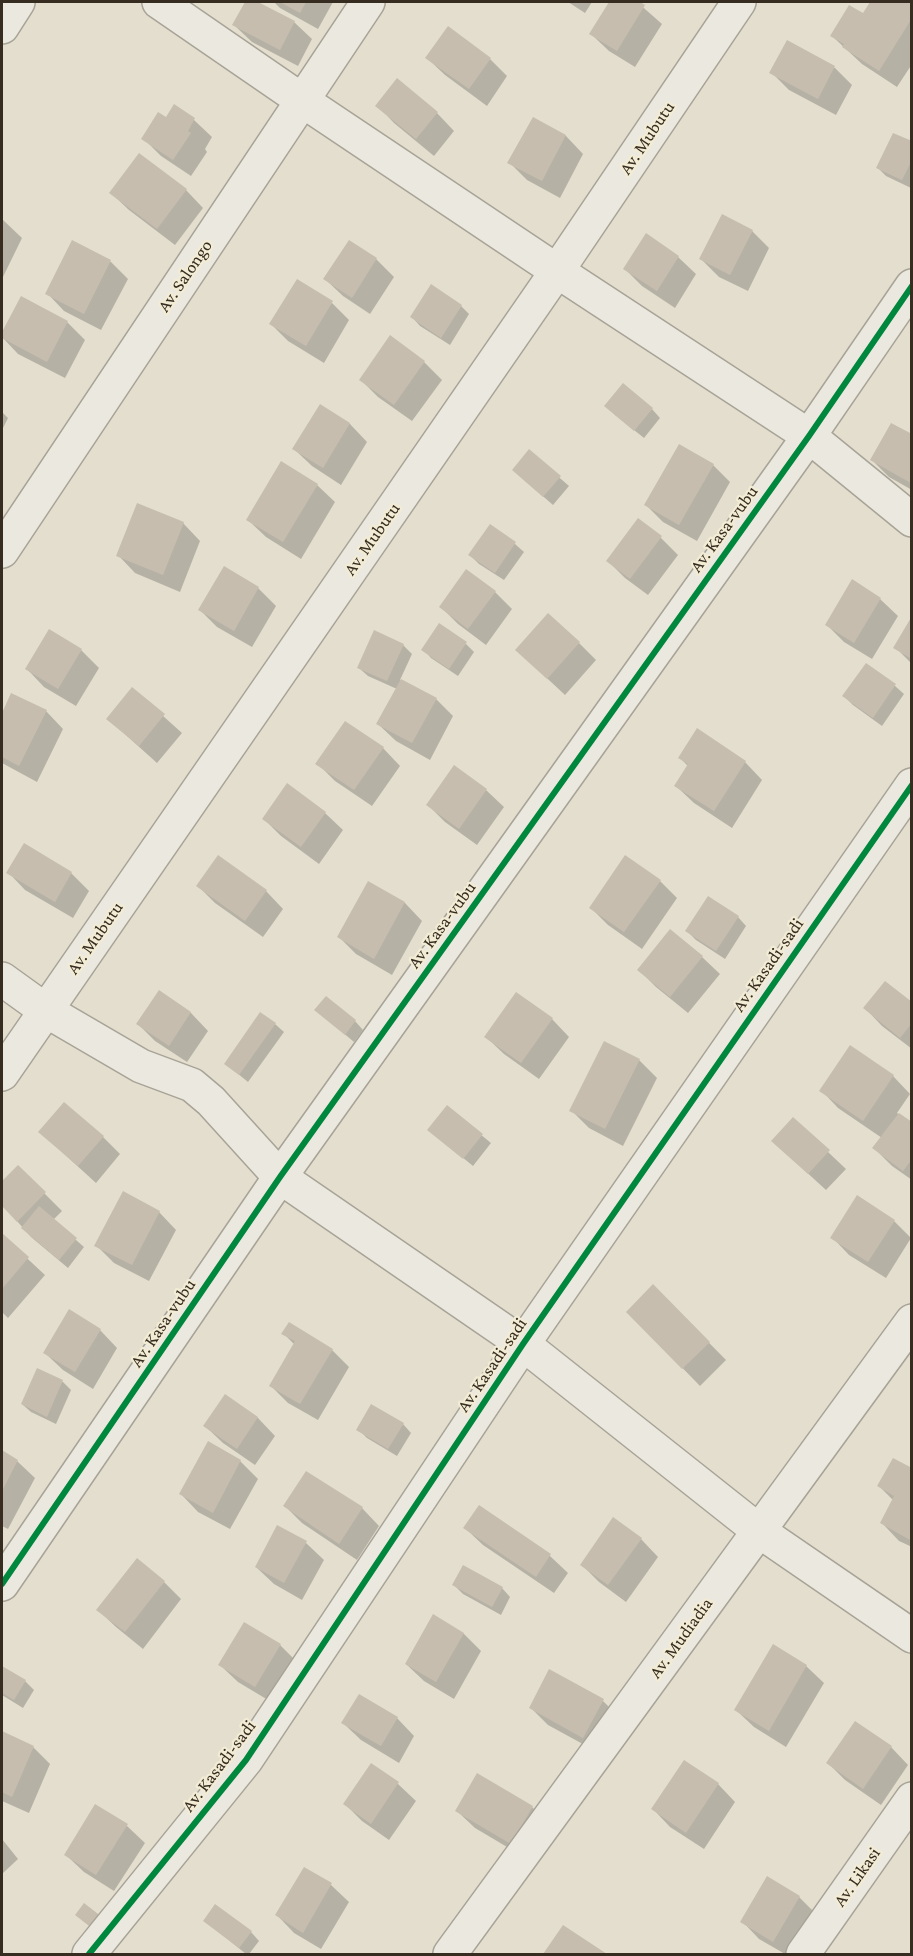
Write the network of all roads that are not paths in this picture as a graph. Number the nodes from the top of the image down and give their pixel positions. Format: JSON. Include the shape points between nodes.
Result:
{"nodes":[{"id":1,"x":18,"y":2,"type":"edge"},
{"id":2,"x":159,"y":2,"type":"edge"},
{"id":3,"x":368,"y":2,"type":"edge"},
{"id":4,"x":739,"y":2,"type":"edge"},
{"id":5,"x":2,"y":27,"type":"edge"},
{"id":6,"x":303,"y":101,"type":"junction"},
{"id":7,"x":557,"y":271,"type":"junction"},
{"id":8,"x":912,"y":286,"type":"edge"},
{"id":9,"x":809,"y":436,"type":"junction"},
{"id":10,"x":912,"y":520,"type":"edge"},
{"id":11,"x":2,"y":551,"type":"edge"},
{"id":12,"x":912,"y":785,"type":"edge"},
{"id":13,"x":2,"y":979,"type":"edge"},
{"id":14,"x":45,"y":1010,"type":"junction"},
{"id":15,"x":2,"y":1074,"type":"edge"},
{"id":16,"x":280,"y":1177,"type":"junction"},
{"id":17,"x":912,"y":1321,"type":"edge"},
{"id":18,"x":523,"y":1344,"type":"junction"},
{"id":19,"x":759,"y":1531,"type":"junction"},
{"id":20,"x":2,"y":1584,"type":"edge"},
{"id":21,"x":912,"y":1636,"type":"edge"},
{"id":22,"x":912,"y":1799,"type":"edge"},
{"id":23,"x":89,"y":1954,"type":"edge"},
{"id":24,"x":450,"y":1954,"type":"edge"},
{"id":25,"x":803,"y":1954,"type":"edge"}],
"edges":[{"from":1,"to":5,"type":"street"},
{"from":2,"to":6,"type":"street"},
{"from":3,"to":6,"type":"street","name":"Av. Salongo"},
{"from":4,"to":7,"type":"street","name":"Av. Mubutu"},
{"from":6,"to":7,"type":"street"},
{"from":6,"to":11,"type":"street","name":"Av. Salongo"},
{"from":7,"to":9,"type":"street"},
{"from":7,"to":14,"type":"street","name":"Av. Mubutu"},
{"from":8,"to":9,"type":"street","name":"Av. Kasa-vubu"},
{"from":9,"to":10,"type":"street"},
{"from":9,"to":16,"type":"street","name":"Av. Kasa-vubu"},
{"from":12,"to":18,"type":"street","name":"Av. Kasadi-sadi"},
{"from":13,"to":14,"type":"street"},
{"from":14,"to":15,"type":"street","name":"Av. Mubutu"},
{"from":14,"to":16,"type":"street","via":[[141,1066],[192,1085]]},
{"from":16,"to":18,"type":"street"},
{"from":16,"to":20,"type":"street","name":"Av. Kasa-vubu"},
{"from":17,"to":19,"type":"street","name":"Av. Mudiadia"},
{"from":18,"to":19,"type":"street"},
{"from":18,"to":23,"type":"street","name":"Av. Kasadi-sadi","via":[[246,1760]]},
{"from":19,"to":21,"type":"street"},
{"from":19,"to":24,"type":"street","name":"Av. Mudiadia"},
{"from":22,"to":25,"type":"street","name":"Av. Likasi"}]}
